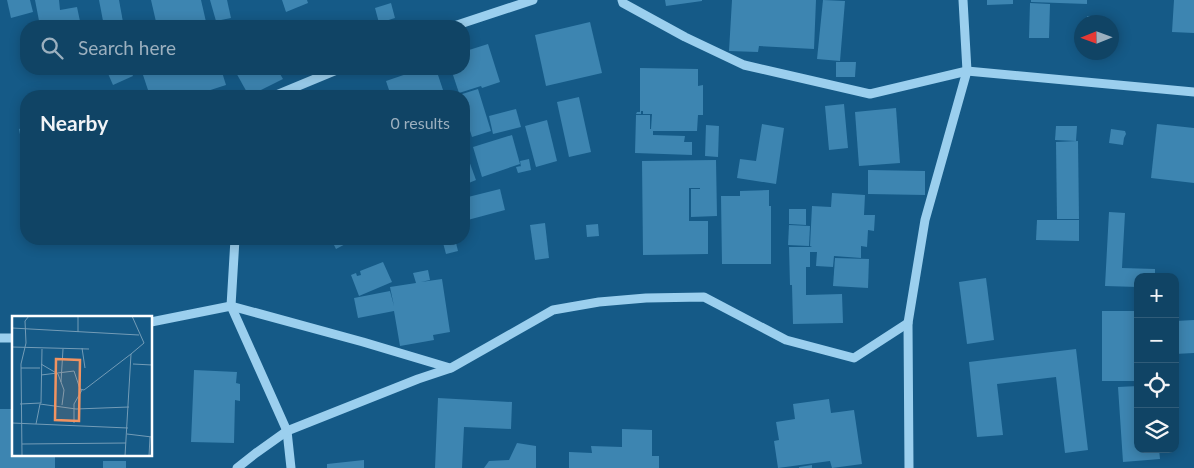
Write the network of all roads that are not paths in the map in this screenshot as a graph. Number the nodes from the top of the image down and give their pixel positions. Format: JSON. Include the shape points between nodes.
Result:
{"nodes":[{"id":1,"x":533,"y":0,"type":"edge"},
{"id":2,"x":622,"y":0,"type":"edge"},
{"id":3,"x":963,"y":0,"type":"edge"},
{"id":4,"x":470,"y":21,"type":"edge"},
{"id":5,"x":967,"y":70,"type":"junction"},
{"id":6,"x":325,"y":75,"type":"edge"},
{"id":7,"x":288,"y":90,"type":"edge"},
{"id":8,"x":1194,"y":92,"type":"edge"},
{"id":9,"x":236,"y":245,"type":"edge"},
{"id":10,"x":231,"y":306,"type":"junction"},
{"id":11,"x":152,"y":322,"type":"edge"},
{"id":12,"x":908,"y":323,"type":"junction"},
{"id":13,"x":451,"y":368,"type":"junction"},
{"id":14,"x":287,"y":431,"type":"junction"},
{"id":15,"x":238,"y":468,"type":"edge"},
{"id":16,"x":291,"y":468,"type":"edge"},
{"id":17,"x":909,"y":468,"type":"edge"}],
"edges":[{"from":1,"to":4,"type":"street"},
{"from":2,"to":5,"type":"street","via":[[685,37],[744,65],[870,94]]},
{"from":3,"to":5,"type":"street"},
{"from":5,"to":8,"type":"street"},
{"from":5,"to":12,"type":"street","via":[[925,220]]},
{"from":6,"to":7,"type":"street"},
{"from":9,"to":10,"type":"street"},
{"from":10,"to":11,"type":"street"},
{"from":10,"to":13,"type":"street"},
{"from":10,"to":14,"type":"street"},
{"from":12,"to":13,"type":"street","via":[[854,358],[786,340],[704,298],[599,302],[553,310]]},
{"from":12,"to":17,"type":"street"},
{"from":13,"to":14,"type":"street"},
{"from":14,"to":15,"type":"street"},
{"from":14,"to":16,"type":"street"}]}
